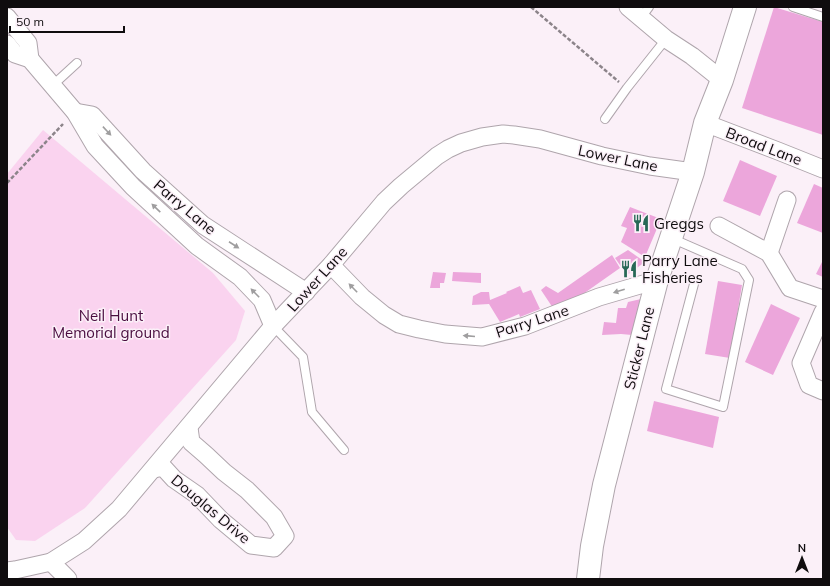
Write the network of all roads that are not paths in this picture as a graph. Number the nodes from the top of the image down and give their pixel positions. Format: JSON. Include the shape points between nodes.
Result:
{"nodes":[{"id":1,"x":628,"y":7,"type":"edge"},
{"id":2,"x":745,"y":7,"type":"edge"},
{"id":3,"x":793,"y":7,"type":"edge"},
{"id":4,"x":645,"y":12,"type":"edge"},
{"id":5,"x":7,"y":17,"type":"edge"},
{"id":6,"x":823,"y":17,"type":"edge"},
{"id":7,"x":666,"y":38,"type":"junction"},
{"id":8,"x":7,"y":44,"type":"edge"},
{"id":9,"x":30,"y":59,"type":"junction"},
{"id":10,"x":77,"y":63,"type":"dead end"},
{"id":11,"x":722,"y":80,"type":"junction"},
{"id":12,"x":53,"y":85,"type":"junction"},
{"id":13,"x":75,"y":112,"type":"junction"},
{"id":14,"x":605,"y":119,"type":"dead end"},
{"id":15,"x":705,"y":123,"type":"junction"},
{"id":16,"x":823,"y":169,"type":"edge"},
{"id":17,"x":693,"y":172,"type":"junction"},
{"id":18,"x":787,"y":200,"type":"dead end"},
{"id":19,"x":719,"y":226,"type":"dead end"},
{"id":20,"x":670,"y":238,"type":"junction"},
{"id":21,"x":769,"y":253,"type":"junction"},
{"id":22,"x":331,"y":265,"type":"junction"},
{"id":23,"x":656,"y":280,"type":"junction"},
{"id":24,"x":694,"y":284,"type":"dead end"},
{"id":25,"x":306,"y":292,"type":"junction"},
{"id":26,"x":823,"y":299,"type":"edge"},
{"id":27,"x":823,"y":312,"type":"edge"},
{"id":28,"x":273,"y":326,"type":"junction"},
{"id":29,"x":823,"y":391,"type":"edge"},
{"id":30,"x":189,"y":428,"type":"junction"},
{"id":31,"x":344,"y":450,"type":"dead end"},
{"id":32,"x":154,"y":468,"type":"junction"},
{"id":33,"x":51,"y":562,"type":"junction"},
{"id":34,"x":14,"y":573,"type":"edge"},
{"id":35,"x":68,"y":579,"type":"edge"},
{"id":36,"x":588,"y":579,"type":"edge"}],
"edges":[{"from":1,"to":4,"type":"street"},
{"from":2,"to":11,"type":"highway","name":"Sticker Lane"},
{"from":3,"to":6,"type":"lane"},
{"from":4,"to":7,"type":"street"},
{"from":5,"to":9,"type":"street","name":"Parry Lane","via":[[28,43]]},
{"from":7,"to":11,"type":"street"},
{"from":7,"to":14,"type":"lane"},
{"from":8,"to":9,"type":"street","name":"Parry Lane","via":[[15,54]]},
{"from":9,"to":12,"type":"street","name":"Parry Lane"},
{"from":10,"to":12,"type":"lane"},
{"from":11,"to":15,"type":"highway","name":"Sticker Lane"},
{"from":12,"to":13,"type":"street","name":"Parry Lane"},
{"from":13,"to":25,"type":"street","name":"Parry Lane","one_way":true,"via":[[92,115],[143,171],[203,225]]},
{"from":28,"to":13,"type":"street","name":"Parry Lane","one_way":true,"via":[[262,300],[240,277],[197,246],[133,187],[94,146]]},
{"from":15,"to":16,"type":"street","name":"Broad Lane"},
{"from":15,"to":17,"type":"highway","name":"Sticker Lane"},
{"from":17,"to":20,"type":"highway","name":"Sticker Lane"},
{"from":17,"to":22,"type":"street","name":"Lower Lane","via":[[609,158],[533,138],[503,134],[482,137],[448,149],[401,186],[384,202]]},
{"from":18,"to":21,"type":"street"},
{"from":19,"to":21,"type":"street"},
{"from":20,"to":23,"type":"highway","name":"Sticker Lane"},
{"from":20,"to":24,"type":"lane","via":[[742,269],[749,280],[723,407],[666,389]]},
{"from":21,"to":26,"type":"street","via":[[790,288]]},
{"from":23,"to":22,"type":"street","name":"Parry Lane","one_way":true,"via":[[599,297],[525,326],[482,337],[445,334],[400,324],[362,297]]},
{"from":22,"to":25,"type":"street","name":"Lower Lane"},
{"from":23,"to":36,"type":"highway","name":"Sticker Lane","via":[[604,486]]},
{"from":25,"to":28,"type":"street","name":"Lower Lane"},
{"from":27,"to":29,"type":"street","via":[[801,363],[809,385]]},
{"from":28,"to":30,"type":"street","name":"Lower Lane"},
{"from":28,"to":31,"type":"lane","via":[[303,358],[312,412]]},
{"from":30,"to":32,"type":"street","name":"Lower Lane"},
{"from":30,"to":32,"type":"street","name":"Douglas Drive","via":[[191,442],[247,490],[274,517],[285,536],[274,548],[251,545],[221,520],[197,495],[163,468]]},
{"from":32,"to":33,"type":"street","name":"Lower Lane","via":[[119,509],[84,541]]},
{"from":33,"to":34,"type":"street","name":"Lower Lane"},
{"from":33,"to":35,"type":"street"}]}
